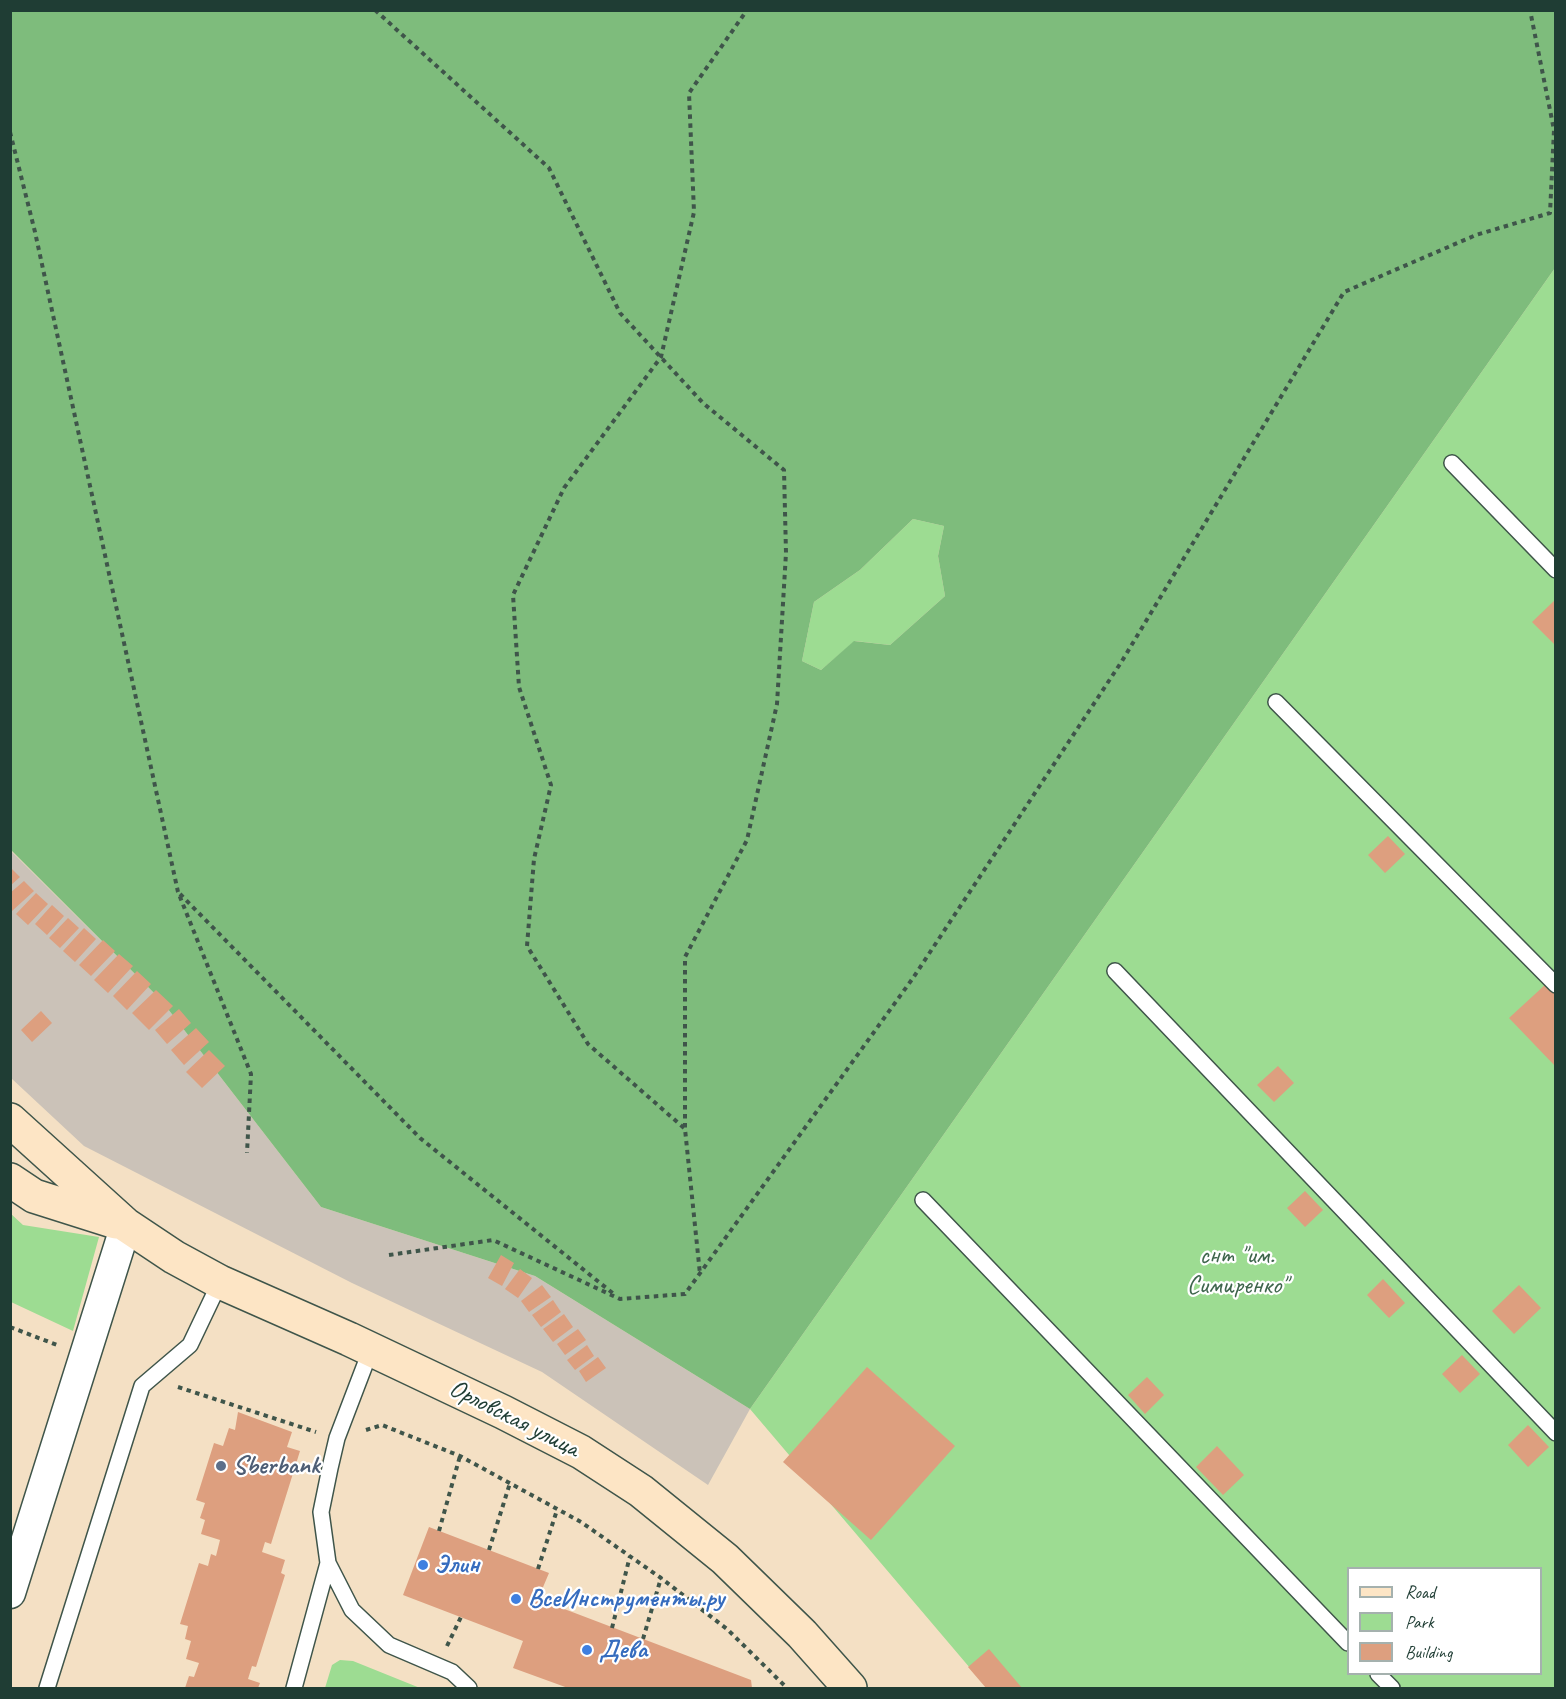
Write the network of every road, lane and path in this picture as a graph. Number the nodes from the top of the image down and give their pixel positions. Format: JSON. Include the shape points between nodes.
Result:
{"nodes":[{"id":1,"x":375,"y":10,"type":"edge"},
{"id":2,"x":747,"y":10,"type":"edge"},
{"id":3,"x":1530,"y":10,"type":"edge"},
{"id":4,"x":10,"y":132,"type":"edge"},
{"id":5,"x":661,"y":357,"type":"junction"},
{"id":6,"x":1452,"y":463,"type":"dead end"},
{"id":7,"x":1556,"y":570,"type":"edge"},
{"id":8,"x":1276,"y":702,"type":"dead end"},
{"id":9,"x":178,"y":892,"type":"junction"},
{"id":10,"x":1115,"y":971,"type":"dead end"},
{"id":11,"x":1556,"y":985,"type":"edge"},
{"id":12,"x":10,"y":1120,"type":"edge"},
{"id":13,"x":685,"y":1129,"type":"junction"},
{"id":14,"x":247,"y":1153,"type":"dead end"},
{"id":15,"x":10,"y":1180,"type":"edge"},
{"id":16,"x":923,"y":1200,"type":"dead end"},
{"id":17,"x":126,"y":1226,"type":"junction"},
{"id":18,"x":389,"y":1255,"type":"dead end"},
{"id":19,"x":700,"y":1274,"type":"junction"},
{"id":20,"x":220,"y":1282,"type":"junction"},
{"id":21,"x":620,"y":1299,"type":"junction"},
{"id":22,"x":10,"y":1327,"type":"edge"},
{"id":23,"x":371,"y":1349,"type":"junction"},
{"id":24,"x":86,"y":1356,"type":"junction"},
{"id":25,"x":151,"y":1379,"type":"junction"},
{"id":26,"x":1556,"y":1433,"type":"edge"},
{"id":27,"x":337,"y":1438,"type":"junction"},
{"id":28,"x":460,"y":1456,"type":"junction"},
{"id":29,"x":510,"y":1483,"type":"junction"},
{"id":30,"x":557,"y":1509,"type":"junction"},
{"id":31,"x":439,"y":1531,"type":"dead end"},
{"id":32,"x":489,"y":1550,"type":"dead end"},
{"id":33,"x":630,"y":1556,"type":"junction"},
{"id":34,"x":328,"y":1563,"type":"junction"},
{"id":35,"x":538,"y":1569,"type":"dead end"},
{"id":36,"x":661,"y":1578,"type":"junction"},
{"id":37,"x":10,"y":1593,"type":"edge"},
{"id":38,"x":461,"y":1617,"type":"dead end"},
{"id":39,"x":612,"y":1628,"type":"dead end"},
{"id":40,"x":643,"y":1640,"type":"dead end"},
{"id":41,"x":1347,"y":1642,"type":"edge"},
{"id":42,"x":437,"y":1666,"type":"junction"},
{"id":43,"x":1379,"y":1675,"type":"edge"},
{"id":44,"x":47,"y":1689,"type":"edge"},
{"id":45,"x":294,"y":1689,"type":"edge"},
{"id":46,"x":470,"y":1689,"type":"edge"},
{"id":47,"x":787,"y":1689,"type":"edge"},
{"id":48,"x":850,"y":1689,"type":"edge"},
{"id":49,"x":1392,"y":1689,"type":"edge"}],
"edges":[{"from":1,"to":5,"type":"path","via":[[549,168],[620,313]]},
{"from":2,"to":5,"type":"path","via":[[689,93],[694,212]]},
{"from":3,"to":19,"type":"path","via":[[1554,130],[1550,213],[1476,235],[1344,292],[1109,681],[913,978]]},
{"from":4,"to":9,"type":"path"},
{"from":5,"to":13,"type":"path","via":[[703,403],[784,470],[786,553],[777,704],[747,840],[685,957]]},
{"from":5,"to":13,"type":"path","via":[[564,488],[513,595],[519,687],[551,785],[534,859],[527,946],[588,1044]]},
{"from":6,"to":7,"type":"lane"},
{"from":8,"to":11,"type":"lane"},
{"from":9,"to":14,"type":"path","via":[[251,1074]]},
{"from":9,"to":21,"type":"path","via":[[420,1138]]},
{"from":10,"to":26,"type":"lane"},
{"from":12,"to":17,"type":"street","name":"Орловская улица"},
{"from":13,"to":19,"type":"path"},
{"from":15,"to":17,"type":"street","name":"Орловская улица","via":[[34,1196]]},
{"from":16,"to":41,"type":"lane"},
{"from":17,"to":20,"type":"street","name":"Орловская улица"},
{"from":17,"to":24,"type":"street"},
{"from":18,"to":21,"type":"path","via":[[493,1240]]},
{"from":19,"to":21,"type":"path","via":[[685,1294]]},
{"from":20,"to":23,"type":"street","name":"Орловская улица"},
{"from":20,"to":25,"type":"lane","via":[[190,1345]]},
{"from":22,"to":24,"type":"path"},
{"from":23,"to":27,"type":"lane"},
{"from":23,"to":48,"type":"street","name":"Орловская улица","via":[[571,1447],[641,1491],[725,1559],[802,1634]]},
{"from":24,"to":37,"type":"street"},
{"from":25,"to":27,"type":"path"},
{"from":25,"to":44,"type":"lane","via":[[142,1386]]},
{"from":27,"to":28,"type":"path","via":[[382,1425]]},
{"from":27,"to":34,"type":"lane","via":[[321,1512]]},
{"from":28,"to":29,"type":"path"},
{"from":28,"to":31,"type":"path"},
{"from":29,"to":30,"type":"path"},
{"from":29,"to":32,"type":"path"},
{"from":30,"to":33,"type":"path"},
{"from":30,"to":35,"type":"path"},
{"from":33,"to":36,"type":"path"},
{"from":33,"to":39,"type":"path"},
{"from":34,"to":42,"type":"lane","via":[[352,1610],[389,1645]]},
{"from":34,"to":45,"type":"lane"},
{"from":36,"to":40,"type":"path"},
{"from":36,"to":47,"type":"path","via":[[727,1629]]},
{"from":38,"to":42,"type":"path"},
{"from":42,"to":46,"type":"lane","via":[[452,1672]]},
{"from":43,"to":49,"type":"lane"}]}
